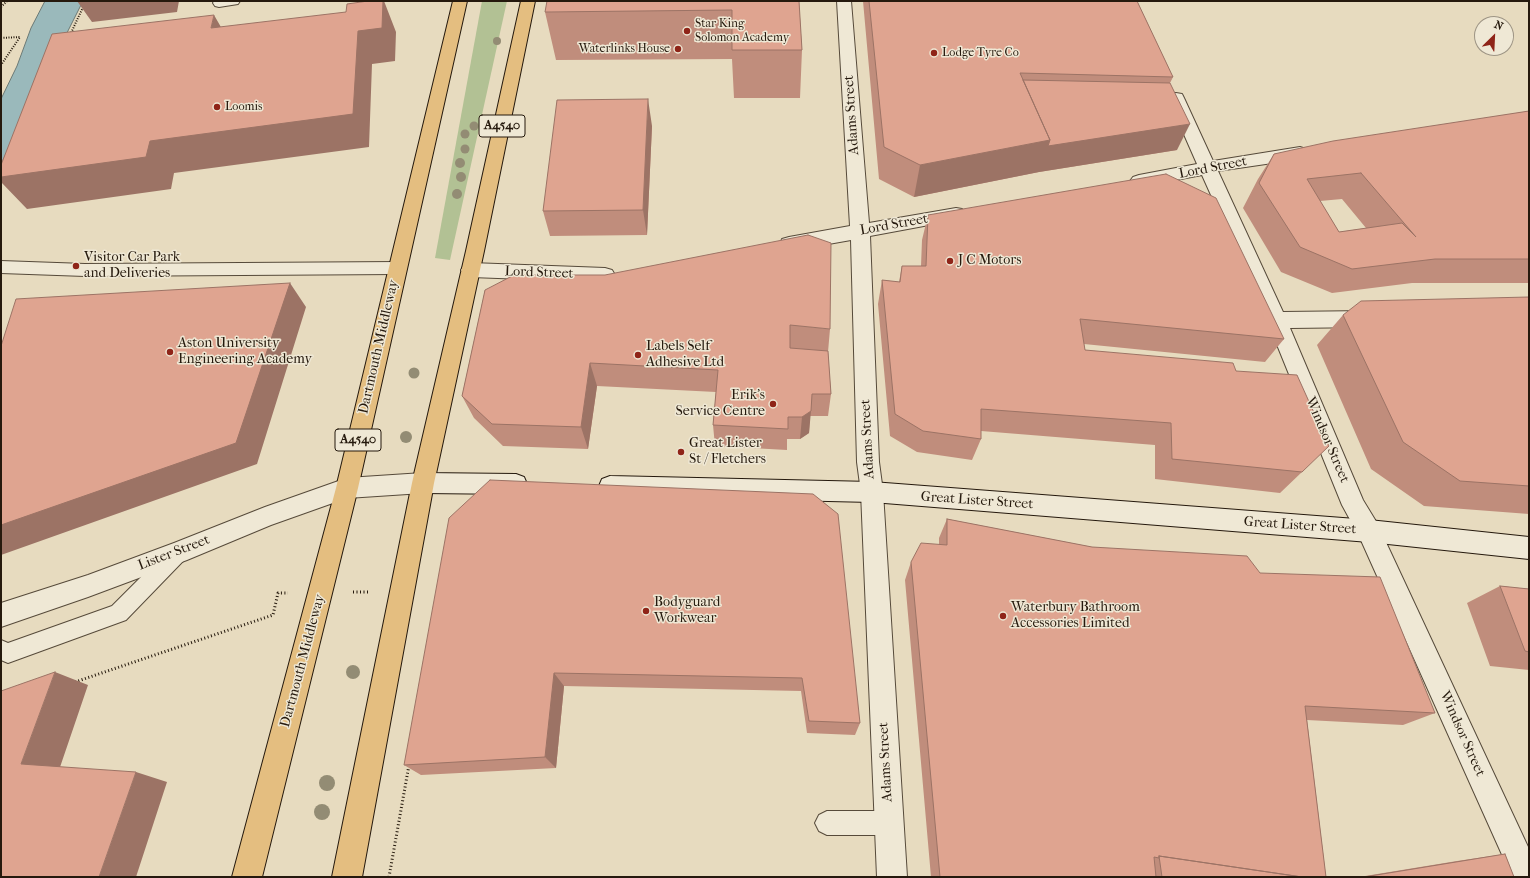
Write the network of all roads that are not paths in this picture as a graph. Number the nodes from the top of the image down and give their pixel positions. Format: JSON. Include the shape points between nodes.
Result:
{"nodes":[{"id":1,"x":234,"y":1,"type":"edge"},
{"id":2,"x":460,"y":1,"type":"edge"},
{"id":3,"x":528,"y":1,"type":"edge"},
{"id":4,"x":844,"y":1,"type":"edge"},
{"id":5,"x":219,"y":3,"type":"dead end"},
{"id":6,"x":1167,"y":78,"type":"edge"},
{"id":7,"x":1318,"y":150,"type":"edge"},
{"id":8,"x":1209,"y":168,"type":"junction"},
{"id":9,"x":1119,"y":185,"type":"edge"},
{"id":10,"x":970,"y":212,"type":"edge"},
{"id":11,"x":860,"y":231,"type":"junction"},
{"id":12,"x":774,"y":246,"type":"edge"},
{"id":13,"x":1,"y":267,"type":"edge"},
{"id":14,"x":398,"y":268,"type":"junction"},
{"id":15,"x":470,"y":270,"type":"junction"},
{"id":16,"x":625,"y":272,"type":"edge"},
{"id":17,"x":1387,"y":318,"type":"edge"},
{"id":18,"x":1276,"y":320,"type":"junction"},
{"id":19,"x":423,"y":483,"type":"junction"},
{"id":20,"x":535,"y":484,"type":"edge"},
{"id":21,"x":590,"y":486,"type":"edge"},
{"id":22,"x":347,"y":488,"type":"junction"},
{"id":23,"x":872,"y":492,"type":"junction"},
{"id":24,"x":1369,"y":531,"type":"junction"},
{"id":25,"x":1529,"y":548,"type":"edge"},
{"id":26,"x":179,"y":552,"type":"junction"},
{"id":27,"x":1,"y":615,"type":"edge"},
{"id":28,"x":1,"y":650,"type":"edge"},
{"id":29,"x":889,"y":822,"type":"junction"},
{"id":30,"x":827,"y":823,"type":"dead end"},
{"id":31,"x":247,"y":877,"type":"edge"},
{"id":32,"x":348,"y":877,"type":"edge"},
{"id":33,"x":892,"y":877,"type":"edge"},
{"id":34,"x":1526,"y":877,"type":"edge"}],
"edges":[{"from":1,"to":5,"type":"lane"},
{"from":2,"to":14,"type":"highway","name":"Dartmouth Middleway","number":"A4540"},
{"from":3,"to":15,"type":"highway","number":"A4540"},
{"from":4,"to":11,"type":"street","name":"Adams Street"},
{"from":6,"to":8,"type":"street","name":"Windsor Street"},
{"from":7,"to":8,"type":"street","name":"Lord Street"},
{"from":8,"to":9,"type":"street","name":"Lord Street"},
{"from":8,"to":18,"type":"street","name":"Windsor Street"},
{"from":10,"to":11,"type":"street","name":"Lord Street"},
{"from":11,"to":12,"type":"street","name":"Lord Street"},
{"from":11,"to":23,"type":"street","name":"Adams Street","via":[[868,462]]},
{"from":13,"to":14,"type":"lane","via":[[86,270]]},
{"from":14,"to":22,"type":"highway","name":"Dartmouth Middleway","number":"A4540"},
{"from":15,"to":16,"type":"street","name":"Lord Street","via":[[602,276]]},
{"from":15,"to":19,"type":"highway","number":"A4540"},
{"from":17,"to":18,"type":"street"},
{"from":18,"to":24,"type":"street","name":"Windsor Street","via":[[1354,505]]},
{"from":19,"to":20,"type":"street"},
{"from":19,"to":22,"type":"street","name":"Lister Street"},
{"from":19,"to":32,"type":"highway","number":"A4540"},
{"from":21,"to":23,"type":"street","name":"Great Lister Street"},
{"from":22,"to":26,"type":"street","name":"Lister Street","via":[[265,517]]},
{"from":22,"to":31,"type":"highway","name":"Dartmouth Middleway","number":"A4540"},
{"from":23,"to":24,"type":"street","name":"Great Lister Street"},
{"from":23,"to":29,"type":"street","name":"Adams Street"},
{"from":24,"to":25,"type":"street","name":"Great Lister Street"},
{"from":24,"to":34,"type":"street","name":"Windsor Street"},
{"from":26,"to":27,"type":"street","name":"Lister Street"},
{"from":26,"to":28,"type":"lane","via":[[119,612],[8,653]]},
{"from":29,"to":30,"type":"lane"},
{"from":29,"to":33,"type":"street","name":"Adams Street"}]}
